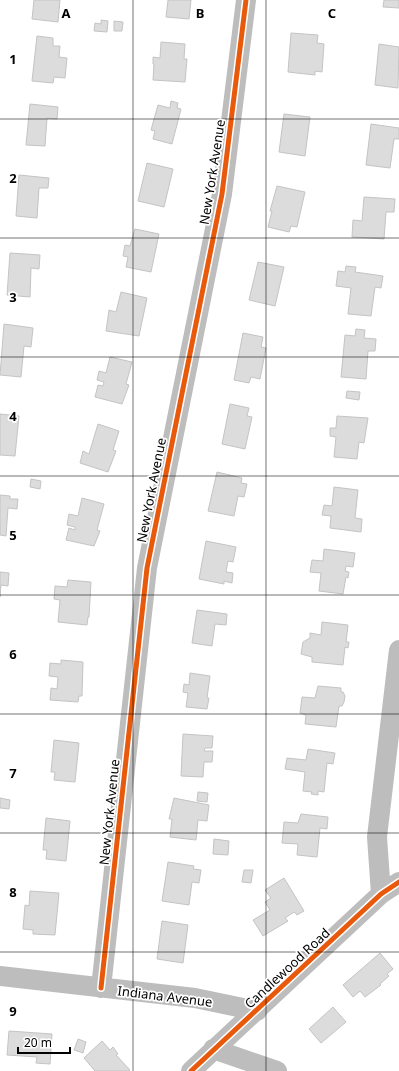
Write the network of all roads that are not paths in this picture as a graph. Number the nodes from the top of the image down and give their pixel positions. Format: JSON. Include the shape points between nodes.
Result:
{"nodes":[{"id":1,"x":246,"y":0,"type":"edge"},
{"id":2,"x":399,"y":650,"type":"edge"},
{"id":3,"x":399,"y":882,"type":"edge"},
{"id":4,"x":381,"y":894,"type":"junction"},
{"id":5,"x":0,"y":976,"type":"edge"},
{"id":6,"x":101,"y":988,"type":"junction"},
{"id":7,"x":257,"y":1011,"type":"junction"},
{"id":8,"x":213,"y":1049,"type":"junction"},
{"id":9,"x":190,"y":1071,"type":"edge"},
{"id":10,"x":277,"y":1071,"type":"edge"}],
"edges":[{"from":1,"to":6,"type":"street","name":"New York Avenue","via":[[222,194],[147,568]]},
{"from":2,"to":4,"type":"street","via":[[377,837]]},
{"from":3,"to":4,"type":"street","name":"Candlewood Road"},
{"from":4,"to":7,"type":"street","name":"Candlewood Road"},
{"from":5,"to":6,"type":"street","name":"Indiana Avenue"},
{"from":6,"to":7,"type":"street","name":"Indiana Avenue","via":[[195,998]]},
{"from":7,"to":8,"type":"street","name":"Candlewood Road"},
{"from":8,"to":9,"type":"street","name":"Candlewood Road"},
{"from":8,"to":10,"type":"street"}]}
